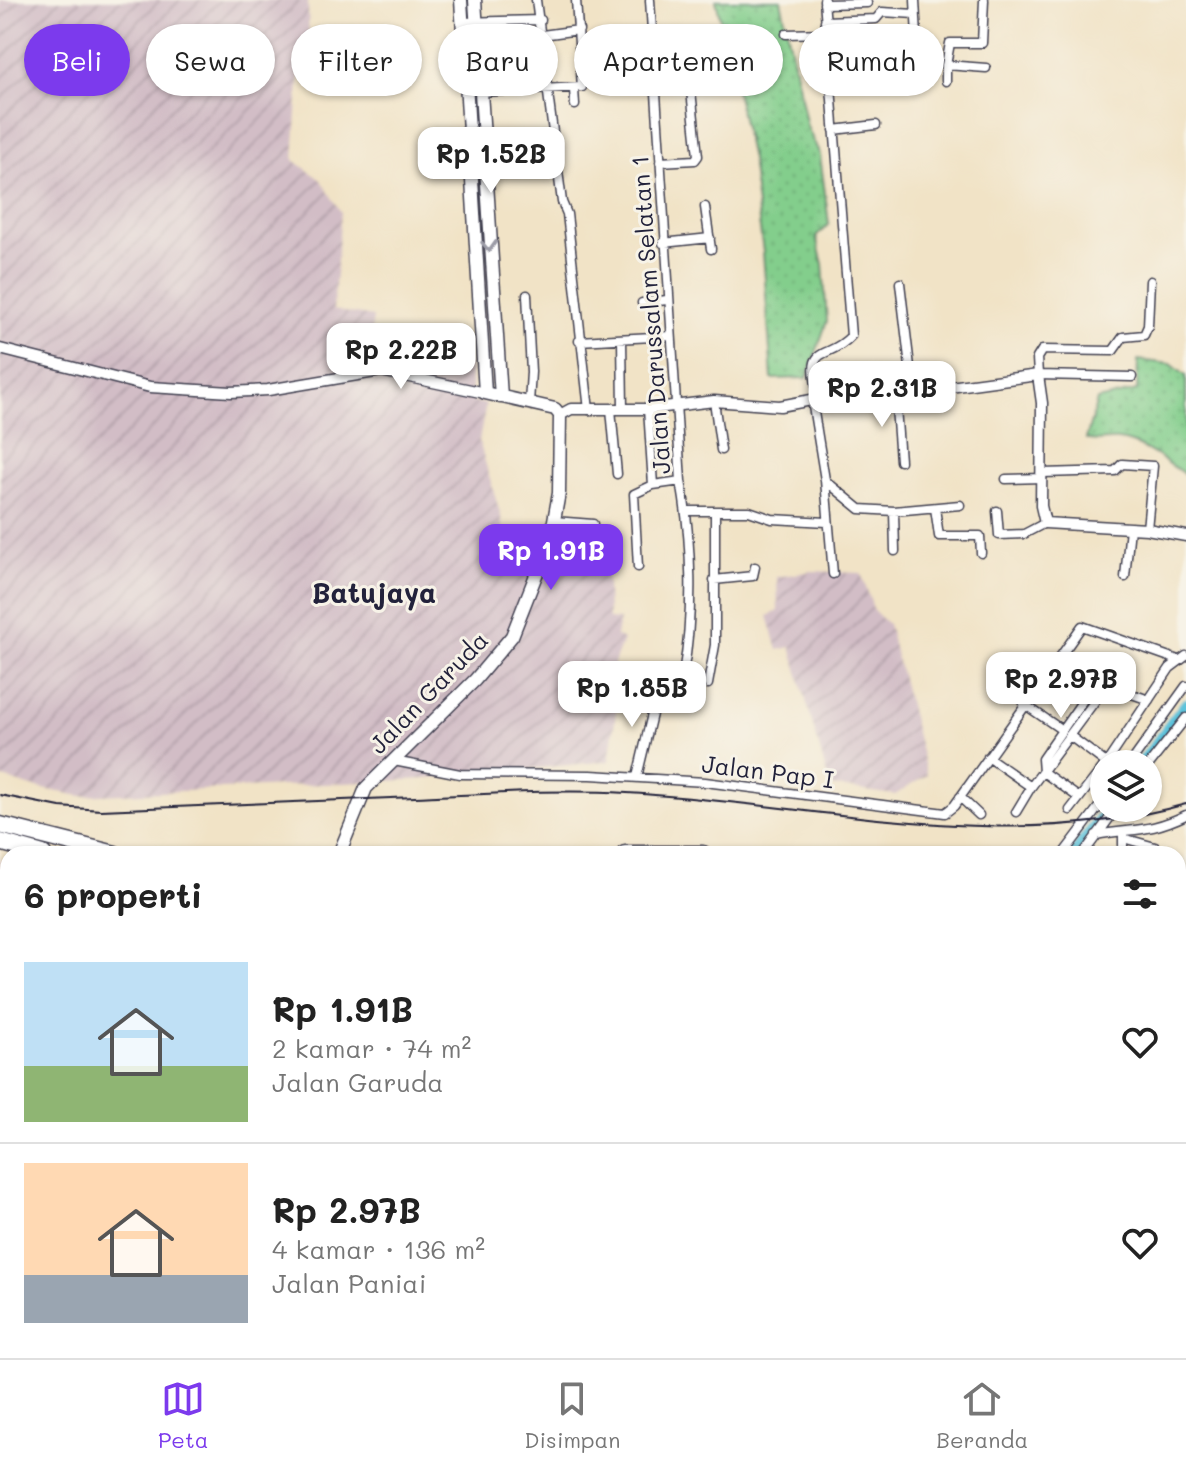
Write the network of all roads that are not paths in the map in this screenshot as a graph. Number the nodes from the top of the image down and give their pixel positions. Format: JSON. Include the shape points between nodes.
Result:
{"nodes":[{"id":1,"x":461,"y":0,"type":"edge"},
{"id":2,"x":475,"y":0,"type":"edge"},
{"id":3,"x":536,"y":0,"type":"edge"},
{"id":4,"x":576,"y":0,"type":"edge"},
{"id":5,"x":650,"y":0,"type":"edge"},
{"id":6,"x":915,"y":0,"type":"edge"},
{"id":7,"x":984,"y":0,"type":"edge"},
{"id":8,"x":824,"y":2,"type":"edge"},
{"id":9,"x":867,"y":3,"type":"dead end"},
{"id":10,"x":915,"y":14,"type":"junction"},
{"id":11,"x":541,"y":20,"type":"junction"},
{"id":12,"x":825,"y":21,"type":"junction"},
{"id":13,"x":462,"y":22,"type":"junction"},
{"id":14,"x":476,"y":22,"type":"junction"},
{"id":15,"x":541,"y":24,"type":"edge"},
{"id":16,"x":578,"y":24,"type":"edge"},
{"id":17,"x":825,"y":24,"type":"edge"},
{"id":18,"x":916,"y":24,"type":"edge"},
{"id":19,"x":786,"y":34,"type":"dead end"},
{"id":20,"x":799,"y":34,"type":"edge"},
{"id":21,"x":946,"y":65,"type":"junction"},
{"id":22,"x":986,"y":68,"type":"dead end"},
{"id":23,"x":946,"y":81,"type":"dead end"},
{"id":24,"x":574,"y":89,"type":"edge"},
{"id":25,"x":558,"y":90,"type":"edge"},
{"id":26,"x":480,"y":96,"type":"edge"},
{"id":27,"x":550,"y":96,"type":"edge"},
{"id":28,"x":574,"y":96,"type":"edge"},
{"id":29,"x":692,"y":96,"type":"edge"},
{"id":30,"x":831,"y":96,"type":"edge"},
{"id":31,"x":575,"y":105,"type":"dead end"},
{"id":32,"x":876,"y":125,"type":"dead end"},
{"id":33,"x":834,"y":130,"type":"junction"},
{"id":34,"x":660,"y":162,"type":"junction"},
{"id":35,"x":705,"y":207,"type":"dead end"},
{"id":36,"x":710,"y":238,"type":"junction"},
{"id":37,"x":663,"y":243,"type":"junction"},
{"id":38,"x":711,"y":249,"type":"dead end"},
{"id":39,"x":1150,"y":281,"type":"dead end"},
{"id":40,"x":900,"y":283,"type":"dead end"},
{"id":41,"x":527,"y":295,"type":"dead end"},
{"id":42,"x":667,"y":300,"type":"junction"},
{"id":43,"x":642,"y":303,"type":"dead end"},
{"id":44,"x":671,"y":336,"type":"junction"},
{"id":45,"x":622,"y":339,"type":"junction"},
{"id":46,"x":579,"y":341,"type":"junction"},
{"id":47,"x":0,"y":349,"type":"edge"},
{"id":48,"x":1038,"y":375,"type":"junction"},
{"id":49,"x":1132,"y":377,"type":"dead end"},
{"id":50,"x":913,"y":392,"type":"junction"},
{"id":51,"x":485,"y":393,"type":"junction"},
{"id":52,"x":895,"y":394,"type":"junction"},
{"id":53,"x":501,"y":397,"type":"junction"},
{"id":54,"x":816,"y":399,"type":"junction"},
{"id":55,"x":714,"y":401,"type":"junction"},
{"id":56,"x":529,"y":403,"type":"junction"},
{"id":57,"x":677,"y":406,"type":"junction"},
{"id":58,"x":611,"y":409,"type":"junction"},
{"id":59,"x":623,"y":409,"type":"junction"},
{"id":60,"x":648,"y":409,"type":"junction"},
{"id":61,"x":589,"y":410,"type":"junction"},
{"id":62,"x":560,"y":415,"type":"junction"},
{"id":63,"x":721,"y":450,"type":"dead end"},
{"id":64,"x":900,"y":461,"type":"dead end"},
{"id":65,"x":617,"y":474,"type":"dead end"},
{"id":66,"x":1042,"y":475,"type":"junction"},
{"id":67,"x":1006,"y":479,"type":"dead end"},
{"id":68,"x":825,"y":480,"type":"junction"},
{"id":69,"x":681,"y":481,"type":"junction"},
{"id":70,"x":653,"y":485,"type":"junction"},
{"id":71,"x":960,"y":505,"type":"dead end"},
{"id":72,"x":935,"y":508,"type":"junction"},
{"id":73,"x":686,"y":511,"type":"junction"},
{"id":74,"x":715,"y":511,"type":"junction"},
{"id":75,"x":894,"y":511,"type":"junction"},
{"id":76,"x":997,"y":511,"type":"dead end"},
{"id":77,"x":554,"y":521,"type":"junction"},
{"id":78,"x":827,"y":522,"type":"junction"},
{"id":79,"x":1045,"y":523,"type":"junction"},
{"id":80,"x":593,"y":524,"type":"dead end"},
{"id":81,"x":1130,"y":528,"type":"junction"},
{"id":82,"x":1147,"y":529,"type":"junction"},
{"id":83,"x":1186,"y":536,"type":"edge"},
{"id":84,"x":895,"y":551,"type":"dead end"},
{"id":85,"x":981,"y":553,"type":"dead end"},
{"id":86,"x":638,"y":567,"type":"dead end"},
{"id":87,"x":755,"y":567,"type":"dead end"},
{"id":88,"x":833,"y":574,"type":"dead end"},
{"id":89,"x":1125,"y":577,"type":"dead end"},
{"id":90,"x":714,"y":580,"type":"junction"},
{"id":91,"x":1182,"y":658,"type":"edge"},
{"id":92,"x":1052,"y":666,"type":"junction"},
{"id":93,"x":683,"y":674,"type":"dead end"},
{"id":94,"x":1095,"y":683,"type":"junction"},
{"id":95,"x":708,"y":684,"type":"dead end"},
{"id":96,"x":1106,"y":686,"type":"junction"},
{"id":97,"x":1186,"y":686,"type":"edge"},
{"id":98,"x":658,"y":689,"type":"dead end"},
{"id":99,"x":1149,"y":700,"type":"junction"},
{"id":100,"x":1024,"y":704,"type":"junction"},
{"id":101,"x":1186,"y":718,"type":"edge"},
{"id":102,"x":1066,"y":733,"type":"junction"},
{"id":103,"x":1115,"y":750,"type":"edge"},
{"id":104,"x":1140,"y":750,"type":"edge"},
{"id":105,"x":1161,"y":750,"type":"edge"},
{"id":106,"x":1090,"y":752,"type":"edge"},
{"id":107,"x":988,"y":757,"type":"junction"},
{"id":108,"x":394,"y":761,"type":"junction"},
{"id":109,"x":1043,"y":772,"type":"junction"},
{"id":110,"x":637,"y":777,"type":"junction"},
{"id":111,"x":1090,"y":782,"type":"edge"},
{"id":112,"x":1031,"y":787,"type":"junction"},
{"id":113,"x":960,"y":797,"type":"junction"},
{"id":114,"x":1078,"y":797,"type":"junction"},
{"id":115,"x":1070,"y":810,"type":"dead end"},
{"id":116,"x":1016,"y":812,"type":"dead end"},
{"id":117,"x":979,"y":815,"type":"dead end"},
{"id":118,"x":1186,"y":815,"type":"edge"},
{"id":119,"x":1090,"y":818,"type":"edge"},
{"id":120,"x":1106,"y":822,"type":"edge"},
{"id":121,"x":0,"y":825,"type":"edge"},
{"id":122,"x":1123,"y":834,"type":"junction"},
{"id":123,"x":1096,"y":835,"type":"junction"},
{"id":124,"x":83,"y":846,"type":"edge"},
{"id":125,"x":342,"y":846,"type":"edge"},
{"id":126,"x":1069,"y":846,"type":"edge"},
{"id":127,"x":1088,"y":846,"type":"edge"},
{"id":128,"x":1123,"y":846,"type":"edge"},
{"id":129,"x":1154,"y":846,"type":"edge"}],
"edges":[{"from":1,"to":13,"type":"main road"},
{"from":2,"to":14,"type":"main road"},
{"from":3,"to":11,"type":"street"},
{"from":4,"to":16,"type":"street"},
{"from":5,"to":34,"type":"street","name":"Jalan Darussalam Selatan 1"},
{"from":6,"to":10,"type":"street"},
{"from":7,"to":21,"type":"street","via":[[982,43],[950,43]]},
{"from":8,"to":9,"type":"street"},
{"from":8,"to":12,"type":"street"},
{"from":10,"to":12,"type":"street","via":[[882,12],[876,19]]},
{"from":10,"to":18,"type":"street"},
{"from":11,"to":14,"type":"street"},
{"from":11,"to":15,"type":"street"},
{"from":12,"to":17,"type":"street"},
{"from":13,"to":14,"type":"street"},
{"from":13,"to":51,"type":"main road"},
{"from":19,"to":20,"type":"street"},
{"from":21,"to":22,"type":"street"},
{"from":21,"to":23,"type":"street"},
{"from":24,"to":25,"type":"street"},
{"from":26,"to":53,"type":"main road","one_way":true},
{"from":27,"to":46,"type":"street"},
{"from":28,"to":31,"type":"street"},
{"from":29,"to":34,"type":"street","via":[[698,156]]},
{"from":30,"to":33,"type":"street"},
{"from":32,"to":33,"type":"street"},
{"from":33,"to":54,"type":"street","via":[[851,336],[822,351],[816,360]]},
{"from":34,"to":37,"type":"street","name":"Jalan Darussalam Selatan 1"},
{"from":35,"to":36,"type":"street"},
{"from":36,"to":37,"type":"street"},
{"from":36,"to":38,"type":"street"},
{"from":37,"to":42,"type":"street","name":"Jalan Darussalam Selatan 1"},
{"from":39,"to":48,"type":"street","via":[[1146,334],[1123,337],[1113,351],[1042,350]]},
{"from":40,"to":50,"type":"street"},
{"from":41,"to":56,"type":"street"},
{"from":42,"to":43,"type":"street"},
{"from":42,"to":44,"type":"street","name":"Jalan Darussalam Selatan 1"},
{"from":44,"to":45,"type":"street"},
{"from":44,"to":57,"type":"street","name":"Jalan Darussalam Selatan 1"},
{"from":45,"to":46,"type":"street"},
{"from":45,"to":59,"type":"street"},
{"from":46,"to":61,"type":"street"},
{"from":47,"to":51,"type":"street","via":[[150,387],[268,390],[381,371]]},
{"from":48,"to":49,"type":"street"},
{"from":48,"to":50,"type":"street"},
{"from":48,"to":66,"type":"street"},
{"from":50,"to":52,"type":"street"},
{"from":51,"to":53,"type":"main road"},
{"from":52,"to":54,"type":"street"},
{"from":52,"to":64,"type":"street"},
{"from":53,"to":56,"type":"main road"},
{"from":54,"to":55,"type":"street","via":[[768,407]]},
{"from":54,"to":68,"type":"street"},
{"from":55,"to":57,"type":"street"},
{"from":55,"to":63,"type":"street"},
{"from":56,"to":62,"type":"main road"},
{"from":57,"to":60,"type":"street"},
{"from":57,"to":69,"type":"street","name":"Jalan Darussalam Selatan 1"},
{"from":58,"to":59,"type":"street"},
{"from":58,"to":61,"type":"street"},
{"from":58,"to":65,"type":"street"},
{"from":59,"to":60,"type":"street"},
{"from":60,"to":70,"type":"street"},
{"from":61,"to":62,"type":"street","via":[[571,409]]},
{"from":62,"to":77,"type":"main road","name":"Jalan Garuda"},
{"from":66,"to":67,"type":"street"},
{"from":66,"to":79,"type":"street"},
{"from":66,"to":82,"type":"street","via":[[1115,471],[1122,464],[1153,466]]},
{"from":68,"to":75,"type":"street","via":[[860,509]]},
{"from":68,"to":78,"type":"street"},
{"from":69,"to":70,"type":"street"},
{"from":69,"to":73,"type":"street","name":"Jalan Darussalam Selatan 1"},
{"from":70,"to":86,"type":"street","via":[[634,494]]},
{"from":71,"to":72,"type":"street"},
{"from":72,"to":75,"type":"street"},
{"from":72,"to":85,"type":"street","via":[[939,536],[980,536]]},
{"from":73,"to":74,"type":"street"},
{"from":73,"to":93,"type":"street","name":"Jalan Darussalam Selatan 1","via":[[690,635]]},
{"from":74,"to":78,"type":"street"},
{"from":74,"to":90,"type":"street"},
{"from":75,"to":84,"type":"street"},
{"from":76,"to":79,"type":"street","via":[[996,530],[1002,536],[1024,534]]},
{"from":77,"to":80,"type":"street"},
{"from":77,"to":108,"type":"main road","name":"Jalan Garuda","via":[[512,636]]},
{"from":78,"to":88,"type":"street"},
{"from":79,"to":81,"type":"street"},
{"from":81,"to":82,"type":"street"},
{"from":81,"to":89,"type":"street"},
{"from":82,"to":83,"type":"street"},
{"from":87,"to":90,"type":"street","via":[[753,576]]},
{"from":90,"to":95,"type":"street","via":[[715,645]]},
{"from":91,"to":92,"type":"street","via":[[1082,626]]},
{"from":91,"to":99,"type":"street"},
{"from":92,"to":94,"type":"street"},
{"from":92,"to":100,"type":"street"},
{"from":94,"to":96,"type":"street"},
{"from":94,"to":102,"type":"street"},
{"from":96,"to":99,"type":"street"},
{"from":96,"to":102,"type":"street"},
{"from":97,"to":104,"type":"street"},
{"from":98,"to":110,"type":"street"},
{"from":99,"to":103,"type":"street"},
{"from":100,"to":102,"type":"street"},
{"from":100,"to":107,"type":"street"},
{"from":101,"to":105,"type":"street"},
{"from":102,"to":106,"type":"street"},
{"from":102,"to":109,"type":"street"},
{"from":107,"to":112,"type":"street"},
{"from":107,"to":113,"type":"street"},
{"from":108,"to":110,"type":"street","name":"Jalan Pap I","via":[[460,774]]},
{"from":108,"to":125,"type":"main road","name":"Jalan Garuda","via":[[366,788]]},
{"from":109,"to":112,"type":"street"},
{"from":109,"to":114,"type":"street"},
{"from":110,"to":113,"type":"street","name":"Jalan Pap I","via":[[945,813]]},
{"from":111,"to":114,"type":"street"},
{"from":112,"to":116,"type":"street"},
{"from":113,"to":117,"type":"street"},
{"from":114,"to":115,"type":"street"},
{"from":118,"to":122,"type":"street"},
{"from":119,"to":126,"type":"street"},
{"from":120,"to":123,"type":"street"},
{"from":121,"to":124,"type":"highway"},
{"from":122,"to":123,"type":"street"},
{"from":122,"to":128,"type":"street"},
{"from":122,"to":129,"type":"street"},
{"from":123,"to":127,"type":"street"}]}
